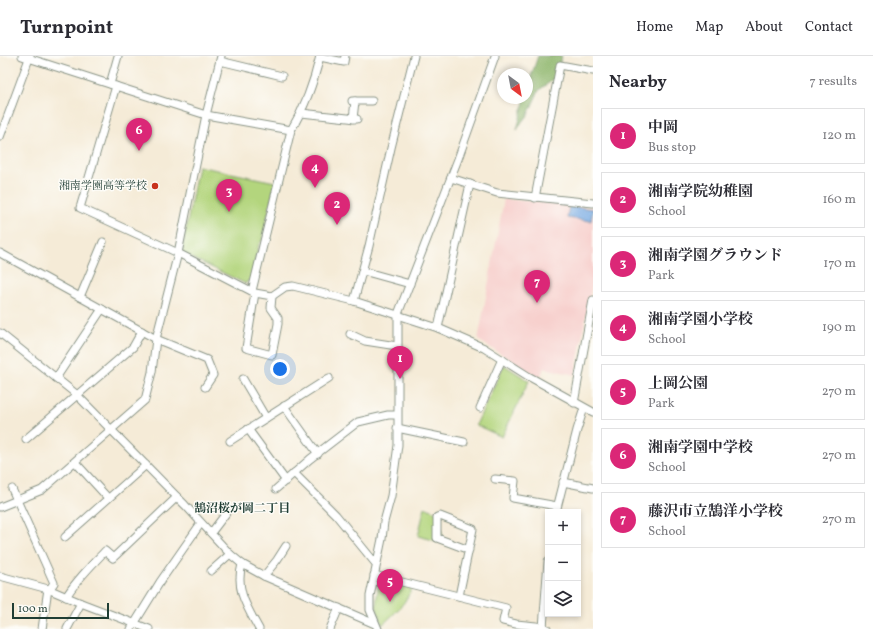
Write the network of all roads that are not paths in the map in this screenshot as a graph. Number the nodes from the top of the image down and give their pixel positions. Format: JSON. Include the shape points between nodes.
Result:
{"nodes":[{"id":1,"x":22,"y":56,"type":"edge"},
{"id":2,"x":118,"y":56,"type":"edge"},
{"id":3,"x":320,"y":56,"type":"edge"},
{"id":4,"x":345,"y":56,"type":"edge"},
{"id":5,"x":414,"y":56,"type":"edge"},
{"id":6,"x":495,"y":56,"type":"edge"},
{"id":7,"x":30,"y":57,"type":"edge"},
{"id":8,"x":221,"y":58,"type":"edge"},
{"id":9,"x":593,"y":71,"type":"edge"},
{"id":10,"x":282,"y":76,"type":"dead end"},
{"id":11,"x":113,"y":85,"type":"junction"},
{"id":12,"x":372,"y":101,"type":"dead end"},
{"id":13,"x":301,"y":113,"type":"junction"},
{"id":14,"x":206,"y":115,"type":"junction"},
{"id":15,"x":291,"y":130,"type":"junction"},
{"id":16,"x":0,"y":137,"type":"edge"},
{"id":17,"x":451,"y":178,"type":"junction"},
{"id":18,"x":470,"y":184,"type":"junction"},
{"id":19,"x":535,"y":198,"type":"junction"},
{"id":20,"x":593,"y":204,"type":"edge"},
{"id":21,"x":103,"y":242,"type":"dead end"},
{"id":22,"x":0,"y":253,"type":"edge"},
{"id":23,"x":178,"y":254,"type":"junction"},
{"id":24,"x":363,"y":271,"type":"junction"},
{"id":25,"x":410,"y":284,"type":"junction"},
{"id":26,"x":254,"y":292,"type":"junction"},
{"id":27,"x":272,"y":296,"type":"junction"},
{"id":28,"x":80,"y":297,"type":"junction"},
{"id":29,"x":354,"y":301,"type":"junction"},
{"id":30,"x":593,"y":303,"type":"edge"},
{"id":31,"x":102,"y":309,"type":"junction"},
{"id":32,"x":398,"y":314,"type":"junction"},
{"id":33,"x":438,"y":328,"type":"junction"},
{"id":34,"x":142,"y":331,"type":"junction"},
{"id":35,"x":0,"y":333,"type":"edge"},
{"id":36,"x":350,"y":334,"type":"dead end"},
{"id":37,"x":156,"y":338,"type":"junction"},
{"id":38,"x":397,"y":346,"type":"junction"},
{"id":39,"x":502,"y":359,"type":"junction"},
{"id":40,"x":56,"y":378,"type":"junction"},
{"id":41,"x":329,"y":378,"type":"dead end"},
{"id":42,"x":243,"y":379,"type":"dead end"},
{"id":43,"x":205,"y":387,"type":"dead end"},
{"id":44,"x":76,"y":394,"type":"junction"},
{"id":45,"x":574,"y":403,"type":"junction"},
{"id":46,"x":284,"y":406,"type":"junction"},
{"id":47,"x":480,"y":408,"type":"dead end"},
{"id":48,"x":584,"y":408,"type":"junction"},
{"id":49,"x":593,"y":412,"type":"edge"},
{"id":50,"x":397,"y":415,"type":"junction"},
{"id":51,"x":266,"y":418,"type":"junction"},
{"id":52,"x":397,"y":428,"type":"junction"},
{"id":53,"x":248,"y":429,"type":"junction"},
{"id":54,"x":111,"y":430,"type":"junction"},
{"id":55,"x":26,"y":439,"type":"dead end"},
{"id":56,"x":230,"y":441,"type":"dead end"},
{"id":57,"x":464,"y":442,"type":"dead end"},
{"id":58,"x":318,"y":454,"type":"junction"},
{"id":59,"x":75,"y":462,"type":"junction"},
{"id":60,"x":146,"y":465,"type":"junction"},
{"id":61,"x":294,"y":473,"type":"junction"},
{"id":62,"x":495,"y":479,"type":"dead end"},
{"id":63,"x":286,"y":481,"type":"junction"},
{"id":64,"x":564,"y":482,"type":"junction"},
{"id":65,"x":593,"y":488,"type":"edge"},
{"id":66,"x":12,"y":489,"type":"dead end"},
{"id":67,"x":276,"y":489,"type":"dead end"},
{"id":68,"x":177,"y":497,"type":"junction"},
{"id":69,"x":108,"y":498,"type":"junction"},
{"id":70,"x":17,"y":501,"type":"junction"},
{"id":71,"x":0,"y":507,"type":"edge"},
{"id":72,"x":556,"y":509,"type":"edge"},
{"id":73,"x":227,"y":512,"type":"dead end"},
{"id":74,"x":201,"y":523,"type":"junction"},
{"id":75,"x":211,"y":533,"type":"junction"},
{"id":76,"x":65,"y":537,"type":"dead end"},
{"id":77,"x":286,"y":546,"type":"dead end"},
{"id":78,"x":469,"y":550,"type":"junction"},
{"id":79,"x":230,"y":554,"type":"junction"},
{"id":80,"x":242,"y":564,"type":"junction"},
{"id":81,"x":376,"y":564,"type":"junction"},
{"id":82,"x":211,"y":571,"type":"dead end"},
{"id":83,"x":374,"y":575,"type":"junction"},
{"id":84,"x":0,"y":576,"type":"edge"},
{"id":85,"x":264,"y":576,"type":"junction"},
{"id":86,"x":547,"y":581,"type":"edge"},
{"id":87,"x":49,"y":589,"type":"junction"},
{"id":88,"x":459,"y":596,"type":"junction"},
{"id":89,"x":66,"y":597,"type":"junction"},
{"id":90,"x":81,"y":603,"type":"junction"},
{"id":91,"x":339,"y":608,"type":"junction"},
{"id":92,"x":133,"y":626,"type":"edge"},
{"id":93,"x":377,"y":626,"type":"edge"},
{"id":94,"x":514,"y":626,"type":"edge"},
{"id":95,"x":545,"y":628,"type":"edge"},
{"id":96,"x":42,"y":629,"type":"edge"},
{"id":97,"x":67,"y":629,"type":"edge"},
{"id":98,"x":149,"y":629,"type":"edge"},
{"id":99,"x":259,"y":629,"type":"edge"},
{"id":100,"x":330,"y":629,"type":"edge"}],
"edges":[{"from":1,"to":7,"type":"street"},
{"from":2,"to":11,"type":"street"},
{"from":3,"to":4,"type":"street","via":[[344,62]]},
{"from":3,"to":13,"type":"street"},
{"from":5,"to":24,"type":"street"},
{"from":6,"to":17,"type":"street"},
{"from":7,"to":11,"type":"street"},
{"from":7,"to":16,"type":"street"},
{"from":8,"to":10,"type":"street"},
{"from":8,"to":14,"type":"street"},
{"from":9,"to":19,"type":"street","via":[[560,65]]},
{"from":11,"to":14,"type":"street"},
{"from":11,"to":23,"type":"street","via":[[80,208]]},
{"from":12,"to":13,"type":"street","via":[[354,101],[355,119]]},
{"from":13,"to":15,"type":"street"},
{"from":14,"to":15,"type":"street"},
{"from":14,"to":23,"type":"street"},
{"from":15,"to":26,"type":"street"},
{"from":17,"to":18,"type":"street"},
{"from":17,"to":25,"type":"street"},
{"from":18,"to":19,"type":"street","via":[[497,193]]},
{"from":18,"to":33,"type":"street"},
{"from":19,"to":20,"type":"street"},
{"from":21,"to":28,"type":"street"},
{"from":22,"to":28,"type":"street"},
{"from":23,"to":26,"type":"street"},
{"from":23,"to":37,"type":"street"},
{"from":24,"to":25,"type":"street"},
{"from":24,"to":29,"type":"street"},
{"from":25,"to":32,"type":"street"},
{"from":26,"to":27,"type":"street"},
{"from":26,"to":27,"type":"street","via":[[246,348],[272,355],[278,324],[278,318],[271,308]]},
{"from":27,"to":29,"type":"street","via":[[285,287],[293,286]]},
{"from":28,"to":31,"type":"street"},
{"from":29,"to":32,"type":"street"},
{"from":30,"to":45,"type":"street"},
{"from":31,"to":34,"type":"street"},
{"from":31,"to":40,"type":"street"},
{"from":32,"to":33,"type":"street"},
{"from":32,"to":38,"type":"street"},
{"from":33,"to":39,"type":"street","via":[[484,348]]},
{"from":34,"to":37,"type":"street"},
{"from":34,"to":44,"type":"street","via":[[133,347]]},
{"from":35,"to":40,"type":"street"},
{"from":36,"to":38,"type":"street","via":[[365,341]]},
{"from":37,"to":43,"type":"street","via":[[207,360],[213,374]]},
{"from":37,"to":54,"type":"street","via":[[152,372],[145,400]]},
{"from":38,"to":50,"type":"street"},
{"from":39,"to":45,"type":"street"},
{"from":39,"to":47,"type":"street"},
{"from":40,"to":44,"type":"street"},
{"from":41,"to":46,"type":"street"},
{"from":42,"to":51,"type":"street"},
{"from":44,"to":54,"type":"street"},
{"from":44,"to":55,"type":"street"},
{"from":45,"to":48,"type":"street"},
{"from":46,"to":51,"type":"street"},
{"from":46,"to":58,"type":"street"},
{"from":48,"to":49,"type":"street"},
{"from":48,"to":64,"type":"street"},
{"from":50,"to":52,"type":"street"},
{"from":50,"to":58,"type":"street","via":[[358,422]]},
{"from":51,"to":53,"type":"street"},
{"from":52,"to":57,"type":"street"},
{"from":52,"to":81,"type":"street","via":[[398,445],[392,496]]},
{"from":53,"to":56,"type":"street"},
{"from":53,"to":63,"type":"street"},
{"from":54,"to":59,"type":"street"},
{"from":54,"to":60,"type":"street"},
{"from":58,"to":61,"type":"street"},
{"from":59,"to":69,"type":"street"},
{"from":59,"to":70,"type":"street","via":[[42,490]]},
{"from":60,"to":68,"type":"street"},
{"from":60,"to":69,"type":"street"},
{"from":61,"to":63,"type":"street"},
{"from":61,"to":81,"type":"street","via":[[336,515]]},
{"from":62,"to":72,"type":"street","via":[[515,481],[513,498]]},
{"from":63,"to":67,"type":"street"},
{"from":64,"to":65,"type":"street"},
{"from":64,"to":72,"type":"street"},
{"from":66,"to":70,"type":"street"},
{"from":68,"to":74,"type":"street"},
{"from":68,"to":89,"type":"street","via":[[113,558],[106,551],[72,586]]},
{"from":69,"to":76,"type":"street"},
{"from":70,"to":71,"type":"street"},
{"from":70,"to":87,"type":"street","via":[[54,583]]},
{"from":73,"to":75,"type":"street"},
{"from":74,"to":75,"type":"street"},
{"from":74,"to":92,"type":"street"},
{"from":75,"to":79,"type":"street"},
{"from":77,"to":85,"type":"street"},
{"from":78,"to":78,"type":"street","via":[[473,529],[437,517],[436,538]]},
{"from":78,"to":88,"type":"street"},
{"from":79,"to":80,"type":"street"},
{"from":79,"to":82,"type":"street"},
{"from":80,"to":85,"type":"street"},
{"from":80,"to":99,"type":"street","via":[[240,592]]},
{"from":81,"to":83,"type":"street"},
{"from":83,"to":88,"type":"street"},
{"from":83,"to":93,"type":"street","via":[[370,610]]},
{"from":84,"to":87,"type":"street"},
{"from":85,"to":91,"type":"street"},
{"from":86,"to":95,"type":"street"},
{"from":87,"to":89,"type":"street"},
{"from":87,"to":96,"type":"street"},
{"from":88,"to":94,"type":"street","via":[[506,608],[503,621]]},
{"from":89,"to":90,"type":"street"},
{"from":90,"to":92,"type":"street"},
{"from":90,"to":97,"type":"street"},
{"from":91,"to":93,"type":"street"},
{"from":91,"to":100,"type":"street"},
{"from":92,"to":98,"type":"street"},
{"from":94,"to":95,"type":"street"}]}
